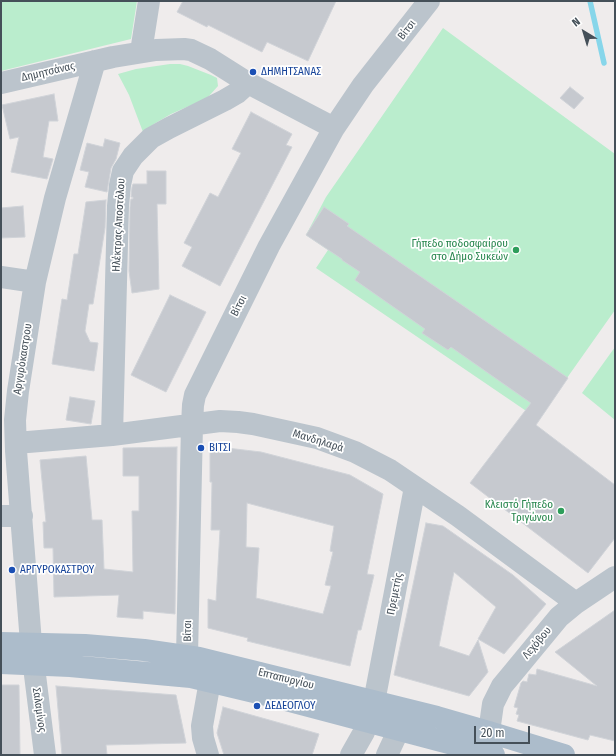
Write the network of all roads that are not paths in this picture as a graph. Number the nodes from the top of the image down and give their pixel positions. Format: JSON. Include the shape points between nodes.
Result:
{"nodes":[{"id":1,"x":149,"y":1,"type":"edge"},
{"id":2,"x":429,"y":1,"type":"edge"},
{"id":3,"x":141,"y":52,"type":"junction"},
{"id":4,"x":95,"y":61,"type":"junction"},
{"id":5,"x":1,"y":83,"type":"edge"},
{"id":6,"x":248,"y":83,"type":"junction"},
{"id":7,"x":334,"y":128,"type":"junction"},
{"id":8,"x":1,"y":277,"type":"edge"},
{"id":9,"x":35,"y":282,"type":"junction"},
{"id":10,"x":10,"y":391,"type":"edge"},
{"id":11,"x":192,"y":425,"type":"junction"},
{"id":12,"x":112,"y":435,"type":"junction"},
{"id":13,"x":16,"y":443,"type":"junction"},
{"id":14,"x":415,"y":487,"type":"junction"},
{"id":15,"x":11,"y":516,"type":"edge"},
{"id":16,"x":615,"y":577,"type":"edge"},
{"id":17,"x":576,"y":603,"type":"junction"},
{"id":18,"x":1,"y":643,"type":"edge"},
{"id":19,"x":32,"y":654,"type":"junction"},
{"id":20,"x":187,"y":656,"type":"junction"},
{"id":21,"x":1,"y":663,"type":"edge"},
{"id":22,"x":210,"y":681,"type":"junction"},
{"id":23,"x":374,"y":702,"type":"junction"},
{"id":24,"x":407,"y":710,"type":"junction"},
{"id":25,"x":368,"y":722,"type":"junction"},
{"id":26,"x":400,"y":730,"type":"junction"},
{"id":27,"x":488,"y":732,"type":"junction"},
{"id":28,"x":490,"y":754,"type":"edge"},
{"id":29,"x":46,"y":755,"type":"edge"},
{"id":30,"x":208,"y":755,"type":"edge"},
{"id":31,"x":351,"y":755,"type":"edge"},
{"id":32,"x":387,"y":755,"type":"edge"},
{"id":33,"x":564,"y":755,"type":"edge"}],
"edges":[{"from":1,"to":3,"type":"street"},
{"from":2,"to":7,"type":"street","name":"Βίτσι","via":[[363,85]]},
{"from":3,"to":4,"type":"street","name":"Δημητσάνας"},
{"from":3,"to":6,"type":"street","name":"Δημητσάνας","via":[[176,48],[191,50]]},
{"from":4,"to":5,"type":"street","name":"Δημητσάνας"},
{"from":4,"to":9,"type":"street","name":"Αργυρόκαστρου","via":[[55,198]]},
{"from":6,"to":7,"type":"street","name":"Δημητσάνας"},
{"from":6,"to":12,"type":"street","name":"Ηλέκτρας Αποστόλου","via":[[225,100],[151,138],[132,156],[123,171],[118,206]]},
{"from":7,"to":11,"type":"street","name":"Βίτσι","via":[[269,246],[201,381],[193,405]]},
{"from":8,"to":9,"type":"street"},
{"from":9,"to":10,"type":"street","name":"Αργυρόκαστρου"},
{"from":10,"to":13,"type":"street","name":"Αργυρόκαστρου"},
{"from":11,"to":12,"type":"street","name":"Μανδηλαρά"},
{"from":11,"to":14,"type":"street","name":"Μανδηλαρά","via":[[220,421],[238,422],[318,438],[372,460]]},
{"from":11,"to":20,"type":"street","name":"Βίτσι"},
{"from":12,"to":13,"type":"street","name":"Μανδηλαρά"},
{"from":13,"to":15,"type":"street","name":"Αργυρόκαστρου"},
{"from":14,"to":17,"type":"street","name":"Μανδηλαρά"},
{"from":14,"to":23,"type":"street","name":"Πρεμετής"},
{"from":15,"to":19,"type":"street","name":"Αργυρόκαστρου"},
{"from":16,"to":17,"type":"street","name":"Λεχόβου"},
{"from":17,"to":27,"type":"street","name":"Λεχόβου","via":[[551,626],[502,686],[493,704]]},
{"from":18,"to":19,"type":"main road","name":"Επταπυργίου"},
{"from":19,"to":20,"type":"main road","name":"Επταπυργίου","via":[[112,647]]},
{"from":19,"to":21,"type":"main road","name":"Επταπυργίου"},
{"from":19,"to":22,"type":"main road","name":"Επταπυργίου","via":[[70,666]]},
{"from":19,"to":29,"type":"street","name":"Σαλαμίνος"},
{"from":20,"to":23,"type":"main road","name":"Επταπυργίου","via":[[224,663]]},
{"from":22,"to":25,"type":"main road","name":"Επταπυργίου"},
{"from":22,"to":30,"type":"street","via":[[202,726]]},
{"from":23,"to":24,"type":"main road","name":"Επταπυργίου"},
{"from":23,"to":25,"type":"street","name":"Πρεμετής"},
{"from":24,"to":26,"type":"street"},
{"from":24,"to":27,"type":"main road","name":"Επταπυργίου"},
{"from":25,"to":26,"type":"main road","name":"Επταπυργίου"},
{"from":25,"to":31,"type":"street","name":"Πρεμετής"},
{"from":26,"to":28,"type":"main road","name":"Επταπυργίου"},
{"from":26,"to":32,"type":"street"},
{"from":27,"to":33,"type":"main road","name":"Επταπυργίου"}]}
